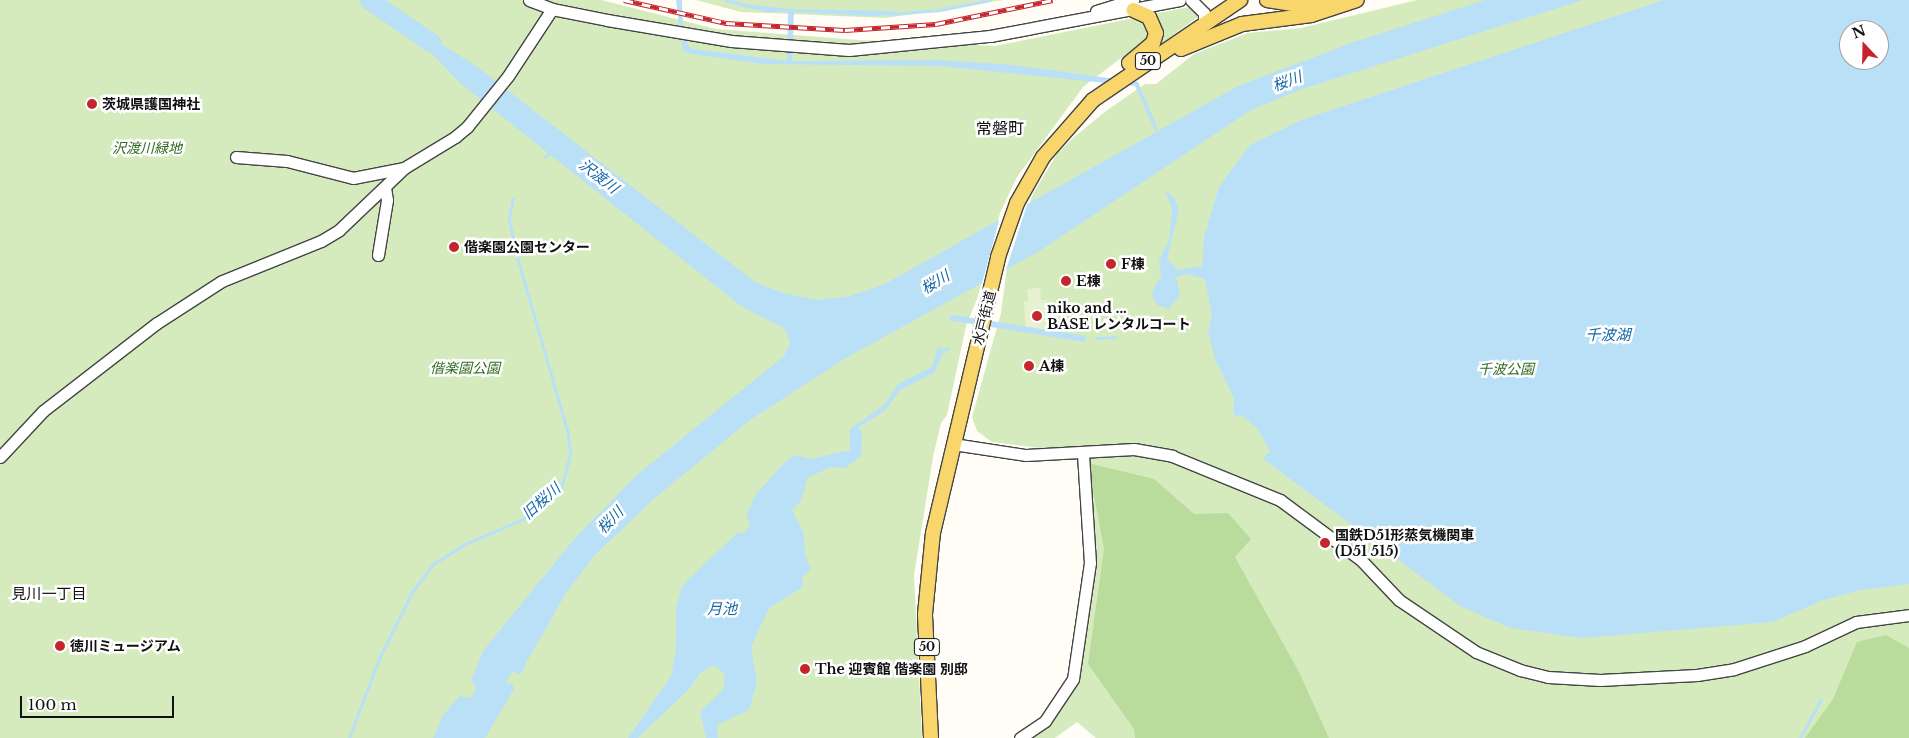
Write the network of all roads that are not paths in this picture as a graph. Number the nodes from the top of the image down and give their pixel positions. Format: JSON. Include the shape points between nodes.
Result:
{"nodes":[{"id":1,"x":529,"y":0,"type":"edge"},
{"id":2,"x":1180,"y":0,"type":"edge"},
{"id":3,"x":1192,"y":0,"type":"edge"},
{"id":4,"x":1240,"y":0,"type":"edge"},
{"id":5,"x":1267,"y":0,"type":"edge"},
{"id":6,"x":1346,"y":0,"type":"edge"},
{"id":7,"x":1357,"y":0,"type":"edge"},
{"id":8,"x":1133,"y":5,"type":"edge"},
{"id":9,"x":552,"y":9,"type":"junction"},
{"id":10,"x":1204,"y":24,"type":"junction"},
{"id":11,"x":1093,"y":100,"type":"junction"},
{"id":12,"x":1078,"y":114,"type":"junction"},
{"id":13,"x":236,"y":157,"type":"dead end"},
{"id":14,"x":404,"y":168,"type":"junction"},
{"id":15,"x":385,"y":188,"type":"junction"},
{"id":16,"x":378,"y":255,"type":"dead end"},
{"id":17,"x":953,"y":444,"type":"junction"},
{"id":18,"x":1083,"y":454,"type":"junction"},
{"id":19,"x":0,"y":457,"type":"edge"},
{"id":20,"x":1909,"y":616,"type":"edge"},
{"id":21,"x":931,"y":738,"type":"edge"},
{"id":22,"x":1020,"y":738,"type":"edge"}],
"edges":[{"from":1,"to":9,"type":"street"},
{"from":2,"to":8,"type":"street"},
{"from":3,"to":10,"type":"street","via":[[1204,12]]},
{"from":4,"to":10,"type":"main road","name":"水戸街道","number":"50"},
{"from":5,"to":6,"type":"main road","via":[[1303,6]]},
{"from":7,"to":12,"type":"main road","via":[[1310,15],[1242,24],[1207,36],[1182,48],[1104,102]]},
{"from":8,"to":9,"type":"street","via":[[1064,22],[949,42],[849,50],[731,42]]},
{"from":8,"to":11,"type":"main road","via":[[1156,27],[1156,38],[1140,55],[1103,82]]},
{"from":9,"to":14,"type":"street","via":[[508,76],[479,112],[455,137]]},
{"from":10,"to":11,"type":"main road","name":"水戸街道","number":"50"},
{"from":11,"to":12,"type":"main road","name":"水戸街道","number":"50"},
{"from":12,"to":17,"type":"main road","name":"水戸街道","number":"50","via":[[1043,157],[1024,188],[1004,237]]},
{"from":13,"to":14,"type":"street","via":[[287,162],[353,178]]},
{"from":14,"to":15,"type":"street"},
{"from":15,"to":16,"type":"street","via":[[387,200]]},
{"from":15,"to":19,"type":"street","via":[[339,230],[322,241],[222,282],[157,323],[43,411]]},
{"from":17,"to":18,"type":"street","via":[[1026,455]]},
{"from":17,"to":21,"type":"main road","name":"水戸街道","number":"50","via":[[933,533],[926,594]]},
{"from":18,"to":20,"type":"street","via":[[1134,449],[1172,456],[1280,500],[1360,560],[1399,600],[1476,652],[1520,670],[1548,677],[1600,680],[1697,674],[1734,668],[1805,646],[1856,622]]},
{"from":18,"to":22,"type":"street","via":[[1090,563],[1074,679],[1045,721]]}]}
